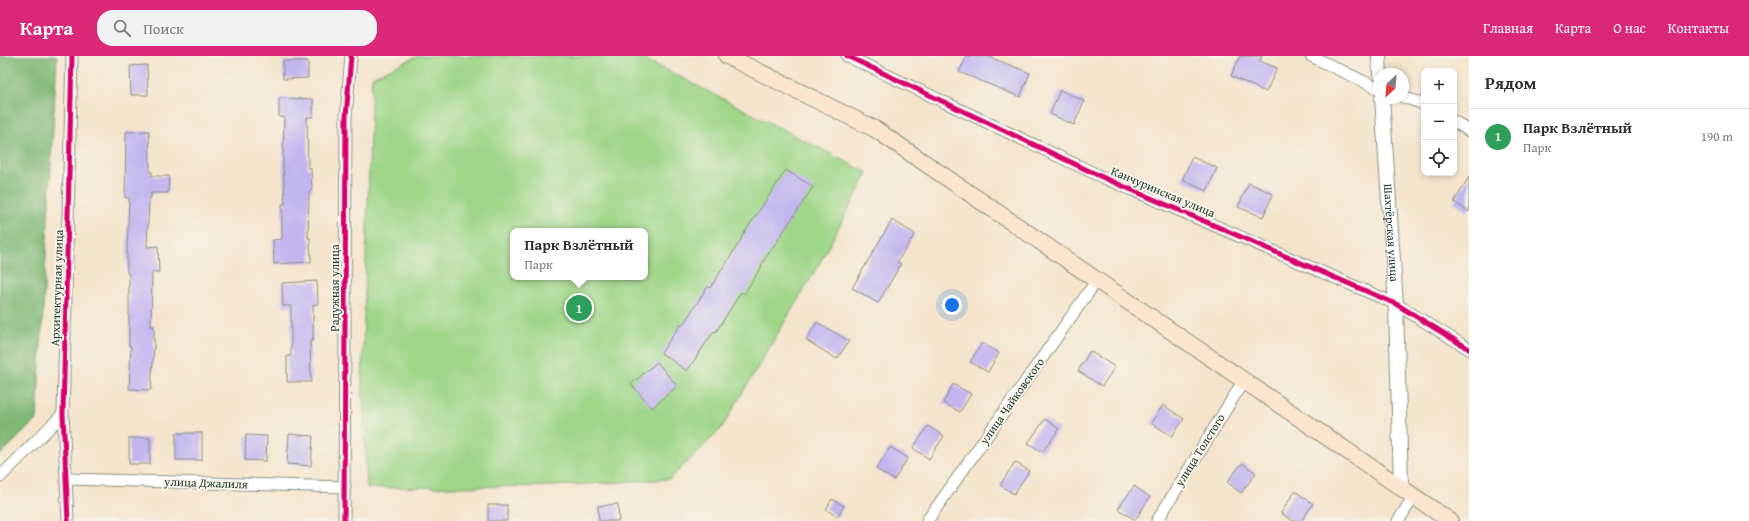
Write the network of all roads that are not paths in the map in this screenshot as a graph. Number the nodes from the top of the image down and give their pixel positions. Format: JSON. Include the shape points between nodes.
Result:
{"nodes":[{"id":1,"x":72,"y":56,"type":"edge"},
{"id":2,"x":351,"y":56,"type":"edge"},
{"id":3,"x":727,"y":56,"type":"edge"},
{"id":4,"x":846,"y":56,"type":"edge"},
{"id":5,"x":1311,"y":56,"type":"edge"},
{"id":6,"x":1379,"y":56,"type":"edge"},
{"id":7,"x":1380,"y":68,"type":"edge"},
{"id":8,"x":1373,"y":86,"type":"edge"},
{"id":9,"x":1409,"y":99,"type":"edge"},
{"id":10,"x":1421,"y":103,"type":"edge"},
{"id":11,"x":1382,"y":104,"type":"edge"},
{"id":12,"x":1457,"y":123,"type":"edge"},
{"id":13,"x":1469,"y":131,"type":"edge"},
{"id":14,"x":1097,"y":280,"type":"junction"},
{"id":15,"x":1396,"y":304,"type":"junction"},
{"id":16,"x":1469,"y":349,"type":"edge"},
{"id":17,"x":1244,"y":380,"type":"junction"},
{"id":18,"x":63,"y":414,"type":"junction"},
{"id":19,"x":0,"y":477,"type":"edge"},
{"id":20,"x":67,"y":479,"type":"junction"},
{"id":21,"x":345,"y":487,"type":"junction"},
{"id":22,"x":1401,"y":487,"type":"junction"},
{"id":23,"x":1414,"y":496,"type":"junction"},
{"id":24,"x":68,"y":521,"type":"edge"},
{"id":25,"x":344,"y":521,"type":"edge"},
{"id":26,"x":927,"y":521,"type":"edge"},
{"id":27,"x":1157,"y":521,"type":"edge"},
{"id":28,"x":1398,"y":521,"type":"edge"},
{"id":29,"x":1450,"y":521,"type":"edge"}],
"edges":[{"from":1,"to":18,"type":"street","name":"Архитектурная улица"},
{"from":2,"to":21,"type":"street","name":"Радужная улица","via":[[346,117]]},
{"from":3,"to":14,"type":"main road","via":[[876,129]]},
{"from":4,"to":15,"type":"street","name":"Канчуринская улица","via":[[1102,177]]},
{"from":5,"to":8,"type":"street"},
{"from":6,"to":7,"type":"street"},
{"from":9,"to":10,"type":"street"},
{"from":11,"to":15,"type":"street","name":"Шахтёрская улица"},
{"from":12,"to":13,"type":"street"},
{"from":14,"to":17,"type":"main road"},
{"from":14,"to":26,"type":"street","name":"улица Чайковского"},
{"from":15,"to":16,"type":"street","name":"Канчуринская улица"},
{"from":15,"to":22,"type":"street","name":"Шахтёрская улица"},
{"from":17,"to":22,"type":"main road"},
{"from":17,"to":27,"type":"street","name":"улица Толстого"},
{"from":18,"to":19,"type":"street"},
{"from":18,"to":20,"type":"street","name":"Архитектурная улица"},
{"from":20,"to":21,"type":"street","name":"улица Джалиля"},
{"from":20,"to":24,"type":"street","name":"Архитектурная улица"},
{"from":21,"to":25,"type":"street","name":"Радужная улица"},
{"from":22,"to":23,"type":"main road"},
{"from":23,"to":28,"type":"street"},
{"from":23,"to":29,"type":"main road"}]}
